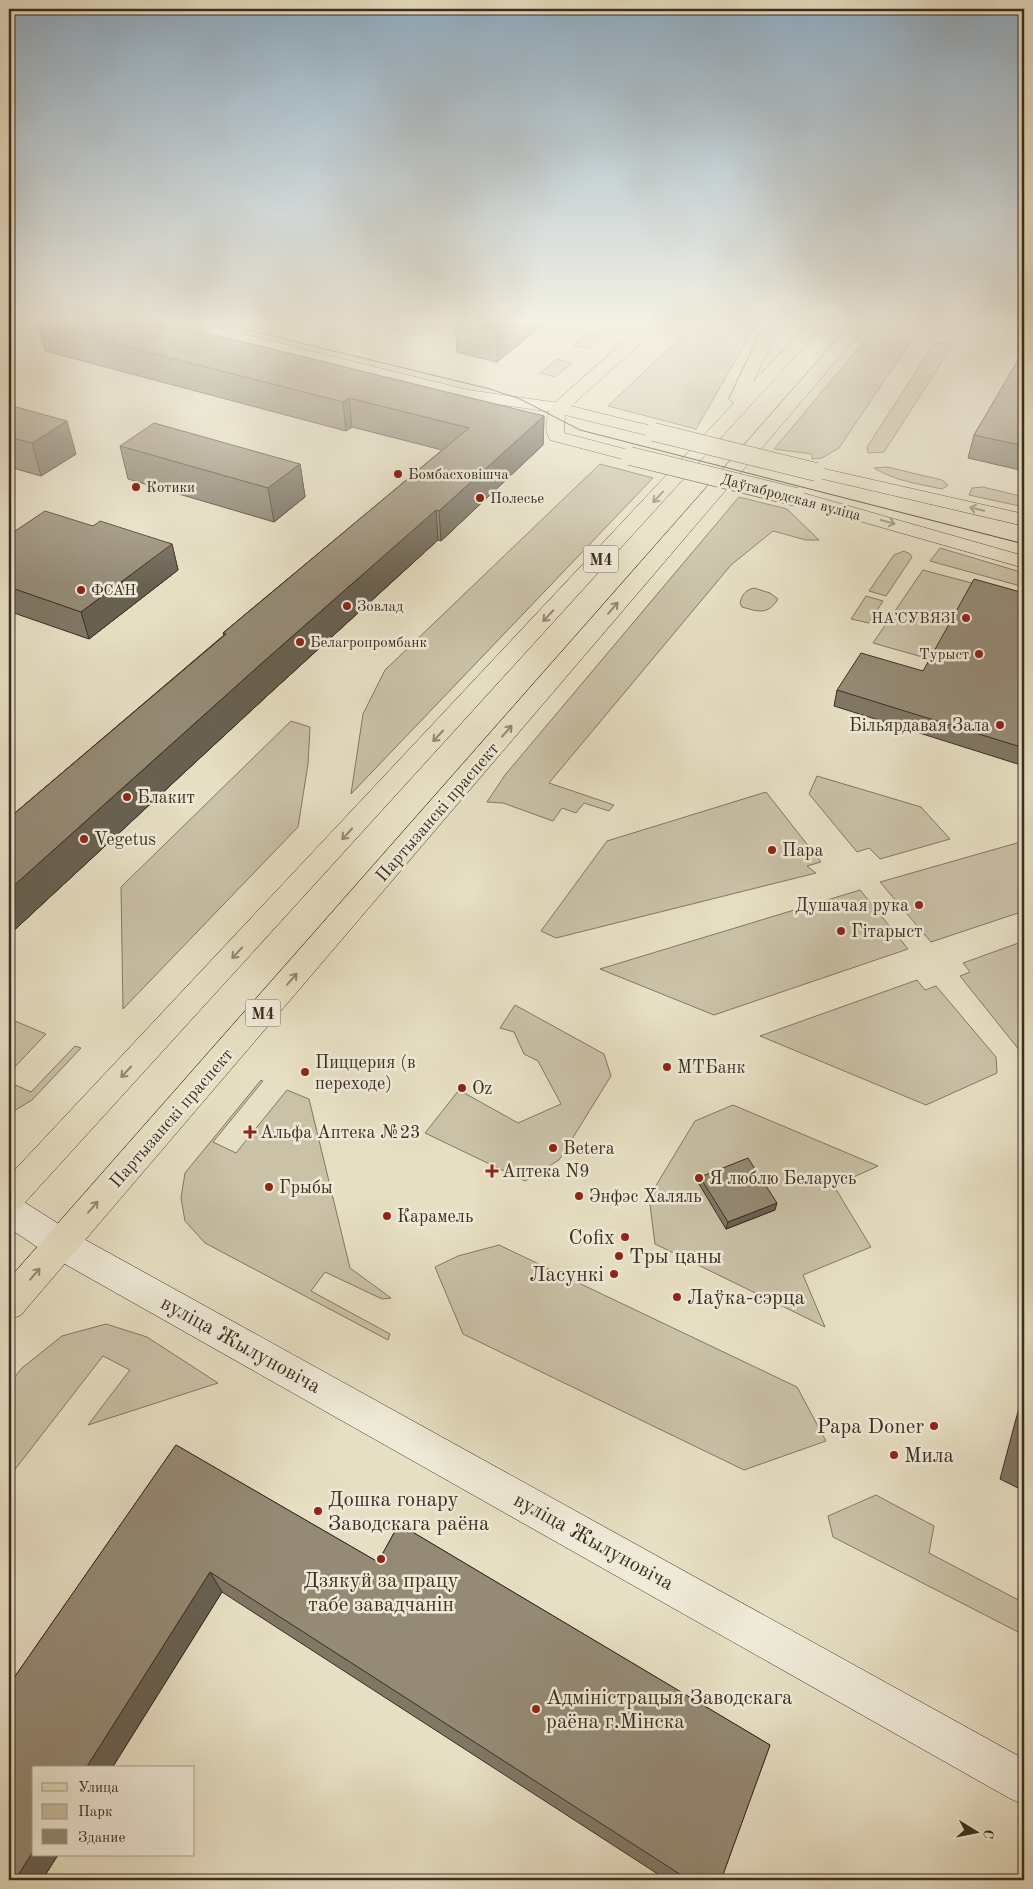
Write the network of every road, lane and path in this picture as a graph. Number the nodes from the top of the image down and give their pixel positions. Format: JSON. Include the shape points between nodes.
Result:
{"nodes":[{"id":1,"x":455,"y":407,"type":"edge"},
{"id":2,"x":553,"y":407,"type":"edge"},
{"id":3,"x":733,"y":407,"type":"edge"},
{"id":4,"x":740,"y":407,"type":"edge"},
{"id":5,"x":787,"y":407,"type":"edge"},
{"id":6,"x":559,"y":408,"type":"junction"},
{"id":7,"x":473,"y":412,"type":"edge"},
{"id":8,"x":724,"y":425,"type":"junction"},
{"id":9,"x":825,"y":475,"type":"junction"},
{"id":10,"x":841,"y":509,"type":"junction"},
{"id":11,"x":1024,"y":520,"type":"edge"},
{"id":12,"x":1024,"y":562,"type":"edge"},
{"id":13,"x":9,"y":1198,"type":"edge"},
{"id":14,"x":9,"y":1210,"type":"edge"},
{"id":15,"x":61,"y":1244,"type":"junction"},
{"id":16,"x":9,"y":1304,"type":"edge"},
{"id":17,"x":1024,"y":1783,"type":"edge"}],
"edges":[{"from":1,"to":7,"type":"main road"},
{"from":2,"to":6,"type":"main road"},
{"from":3,"to":8,"type":"main road"},
{"from":4,"to":8,"type":"main road","number":"М4"},
{"from":15,"to":5,"type":"main road","name":"Партызанскі праспект","number":"М4","one_way":true},
{"from":6,"to":9,"type":"main road","name":"Даўгабродская вуліца","bridge":true},
{"from":6,"to":10,"type":"main road","name":"Даўгабродская вуліца","bridge":true,"via":[[548,433]]},
{"from":8,"to":13,"type":"main road","number":"М4","one_way":true},
{"from":9,"to":10,"type":"main road"},
{"from":11,"to":9,"type":"main road","name":"Даўгабродская вуліца","one_way":true},
{"from":10,"to":12,"type":"main road","name":"Даўгабродская вуліца","one_way":true},
{"from":14,"to":15,"type":"main road","name":"вуліца Жылуновіча"},
{"from":16,"to":15,"type":"main road","name":"Партызанскі праспект","number":"М4","one_way":true},
{"from":15,"to":17,"type":"main road","name":"вуліца Жылуновіча"}]}
